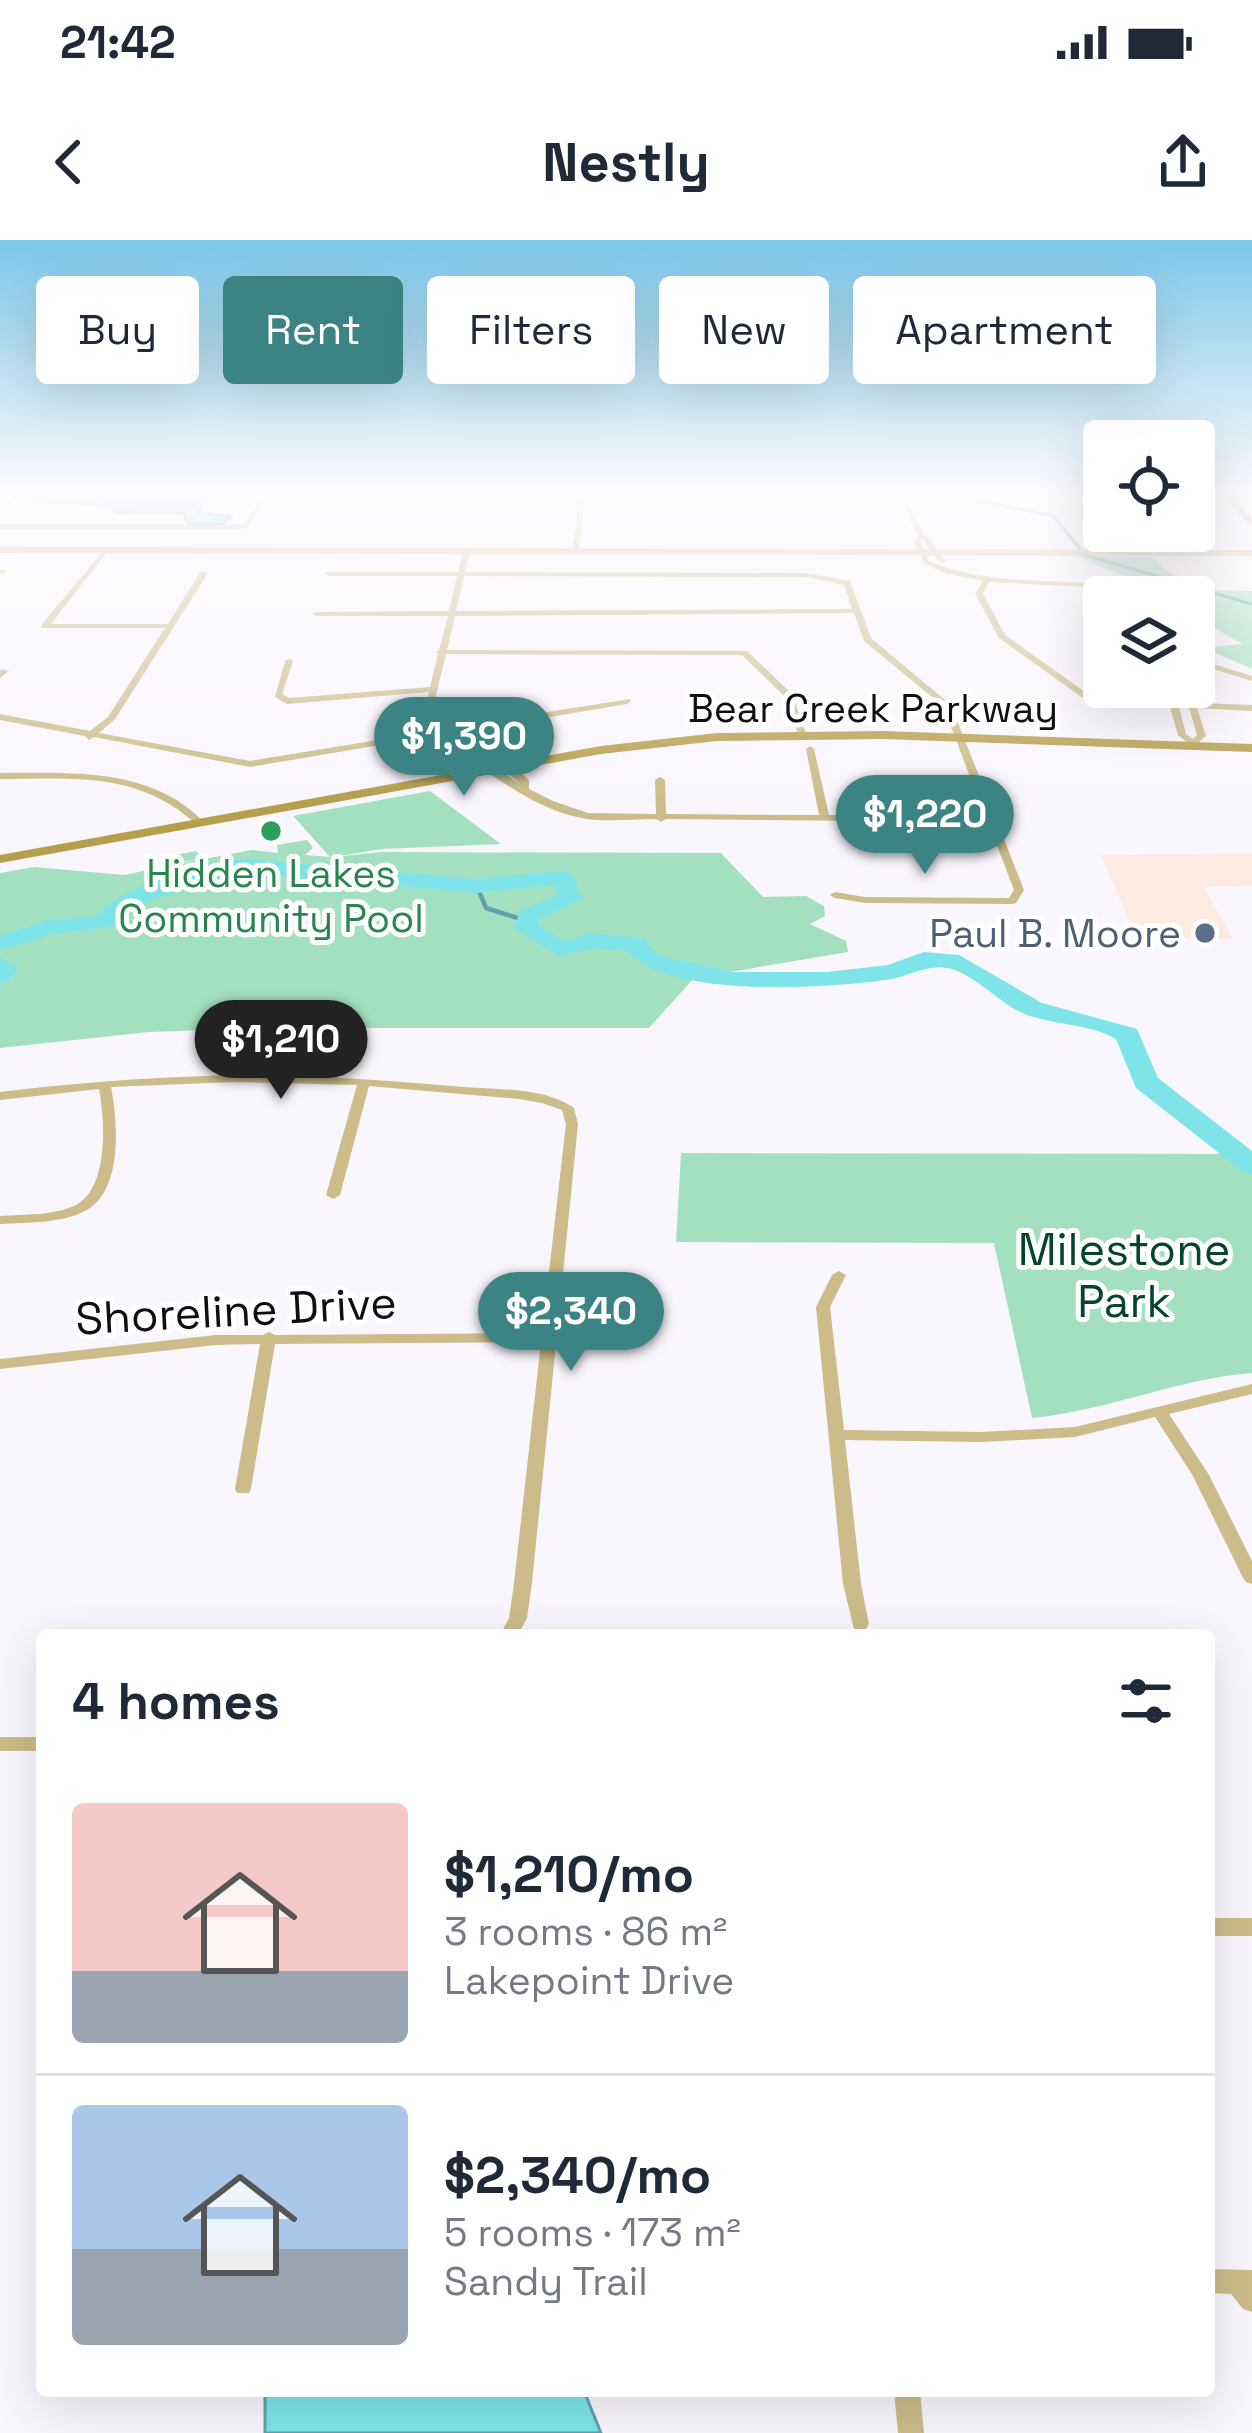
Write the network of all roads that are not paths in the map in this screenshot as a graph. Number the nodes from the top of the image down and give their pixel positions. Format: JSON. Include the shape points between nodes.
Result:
{"nodes":[{"id":1,"x":69,"y":596,"type":"edge"},
{"id":2,"x":189,"y":596,"type":"edge"},
{"id":3,"x":455,"y":596,"type":"edge"},
{"id":4,"x":852,"y":596,"type":"edge"},
{"id":5,"x":980,"y":596,"type":"edge"},
{"id":6,"x":452,"y":610,"type":"junction"},
{"id":7,"x":857,"y":611,"type":"junction"},
{"id":8,"x":316,"y":614,"type":"dead end"},
{"id":9,"x":170,"y":626,"type":"junction"},
{"id":10,"x":440,"y":652,"type":"junction"},
{"id":11,"x":290,"y":661,"type":"dead end"},
{"id":12,"x":1215,"y":667,"type":"edge"},
{"id":13,"x":1252,"y":679,"type":"edge"},
{"id":14,"x":430,"y":689,"type":"junction"},
{"id":15,"x":1083,"y":694,"type":"edge"},
{"id":16,"x":627,"y":701,"type":"dead end"},
{"id":17,"x":1215,"y":706,"type":"edge"},
{"id":18,"x":1176,"y":708,"type":"edge"},
{"id":19,"x":1192,"y":708,"type":"edge"},
{"id":20,"x":1252,"y":708,"type":"edge"},
{"id":21,"x":0,"y":717,"type":"edge"},
{"id":22,"x":801,"y":730,"type":"junction"},
{"id":23,"x":451,"y":731,"type":"junction"},
{"id":24,"x":959,"y":734,"type":"junction"},
{"id":25,"x":89,"y":737,"type":"junction"},
{"id":26,"x":1192,"y":738,"type":"junction"},
{"id":27,"x":1252,"y":744,"type":"edge"},
{"id":28,"x":811,"y":749,"type":"dead end"},
{"id":29,"x":494,"y":765,"type":"junction"},
{"id":30,"x":0,"y":776,"type":"edge"},
{"id":31,"x":661,"y":780,"type":"dead end"},
{"id":32,"x":524,"y":788,"type":"junction"},
{"id":33,"x":196,"y":818,"type":"junction"},
{"id":34,"x":825,"y":818,"type":"junction"},
{"id":35,"x":662,"y":819,"type":"junction"},
{"id":36,"x":988,"y":819,"type":"junction"},
{"id":37,"x":0,"y":850,"type":"edge"},
{"id":38,"x":0,"y":859,"type":"edge"},
{"id":39,"x":835,"y":895,"type":"dead end"},
{"id":40,"x":364,"y":1081,"type":"junction"},
{"id":41,"x":104,"y":1085,"type":"junction"},
{"id":42,"x":0,"y":1096,"type":"edge"},
{"id":43,"x":333,"y":1195,"type":"dead end"},
{"id":44,"x":0,"y":1220,"type":"edge"},
{"id":45,"x":839,"y":1275,"type":"dead end"},
{"id":46,"x":269,"y":1337,"type":"junction"},
{"id":47,"x":549,"y":1337,"type":"junction"},
{"id":48,"x":0,"y":1364,"type":"edge"},
{"id":49,"x":1252,"y":1389,"type":"edge"},
{"id":50,"x":1159,"y":1411,"type":"junction"},
{"id":51,"x":837,"y":1435,"type":"junction"},
{"id":52,"x":243,"y":1489,"type":"dead end"},
{"id":53,"x":1252,"y":1578,"type":"edge"},
{"id":54,"x":860,"y":1624,"type":"dead end"},
{"id":55,"x":512,"y":1629,"type":"edge"},
{"id":56,"x":0,"y":1744,"type":"edge"},
{"id":57,"x":36,"y":1744,"type":"edge"},
{"id":58,"x":1215,"y":1927,"type":"edge"},
{"id":59,"x":1252,"y":1927,"type":"edge"},
{"id":60,"x":1215,"y":2282,"type":"edge"},
{"id":61,"x":1247,"y":2288,"type":"edge"},
{"id":62,"x":908,"y":2397,"type":"edge"},
{"id":63,"x":911,"y":2433,"type":"edge"}],
"edges":[{"from":1,"to":9,"type":"street","via":[[45,626]]},
{"from":2,"to":9,"type":"street"},
{"from":3,"to":6,"type":"street"},
{"from":4,"to":7,"type":"street"},
{"from":5,"to":15,"type":"street","via":[[998,632]]},
{"from":6,"to":7,"type":"street"},
{"from":6,"to":8,"type":"street"},
{"from":6,"to":10,"type":"street"},
{"from":7,"to":24,"type":"street","via":[[867,639],[942,698]]},
{"from":9,"to":25,"type":"street","via":[[111,719]]},
{"from":10,"to":14,"type":"street"},
{"from":10,"to":22,"type":"street","via":[[744,653],[789,696]]},
{"from":11,"to":14,"type":"street","via":[[278,695],[287,701]]},
{"from":12,"to":13,"type":"street"},
{"from":14,"to":23,"type":"street","via":[[432,709]]},
{"from":16,"to":23,"type":"street"},
{"from":17,"to":20,"type":"street"},
{"from":18,"to":26,"type":"street"},
{"from":19,"to":26,"type":"street"},
{"from":21,"to":25,"type":"street"},
{"from":22,"to":24,"type":"main road","name":"Bear Creek Parkway"},
{"from":22,"to":29,"type":"main road","name":"Bear Creek Parkway"},
{"from":23,"to":25,"type":"street","via":[[250,764]]},
{"from":23,"to":29,"type":"street"},
{"from":23,"to":29,"type":"street","via":[[448,738]]},
{"from":24,"to":26,"type":"main road","name":"Bear Creek Parkway"},
{"from":24,"to":36,"type":"street"},
{"from":26,"to":27,"type":"main road","name":"Bear Creek Parkway"},
{"from":28,"to":34,"type":"street"},
{"from":29,"to":32,"type":"street"},
{"from":29,"to":32,"type":"street"},
{"from":29,"to":33,"type":"main road","name":"Bear Creek Parkway"},
{"from":30,"to":33,"type":"street","via":[[141,786]]},
{"from":31,"to":35,"type":"street"},
{"from":32,"to":35,"type":"street","via":[[587,816]]},
{"from":33,"to":37,"type":"main road","name":"Bear Creek Parkway"},
{"from":33,"to":38,"type":"main road","name":"Bear Creek Parkway"},
{"from":34,"to":35,"type":"street"},
{"from":34,"to":36,"type":"street"},
{"from":36,"to":39,"type":"street","via":[[1019,890],[1012,901]]},
{"from":40,"to":41,"type":"street"},
{"from":40,"to":43,"type":"street"},
{"from":40,"to":47,"type":"street","via":[[568,1108]]},
{"from":41,"to":42,"type":"street"},
{"from":41,"to":44,"type":"street","via":[[112,1114],[97,1195],[70,1211]]},
{"from":45,"to":51,"type":"street","via":[[824,1307]]},
{"from":46,"to":47,"type":"street","name":"Shoreline Drive"},
{"from":46,"to":48,"type":"street","name":"Shoreline Drive"},
{"from":46,"to":52,"type":"street"},
{"from":47,"to":55,"type":"street"},
{"from":49,"to":50,"type":"street"},
{"from":50,"to":51,"type":"street","via":[[1024,1436]]},
{"from":50,"to":53,"type":"street"},
{"from":51,"to":54,"type":"street"},
{"from":56,"to":57,"type":"street"},
{"from":58,"to":59,"type":"street"},
{"from":60,"to":61,"type":"street"},
{"from":62,"to":63,"type":"street"}]}
